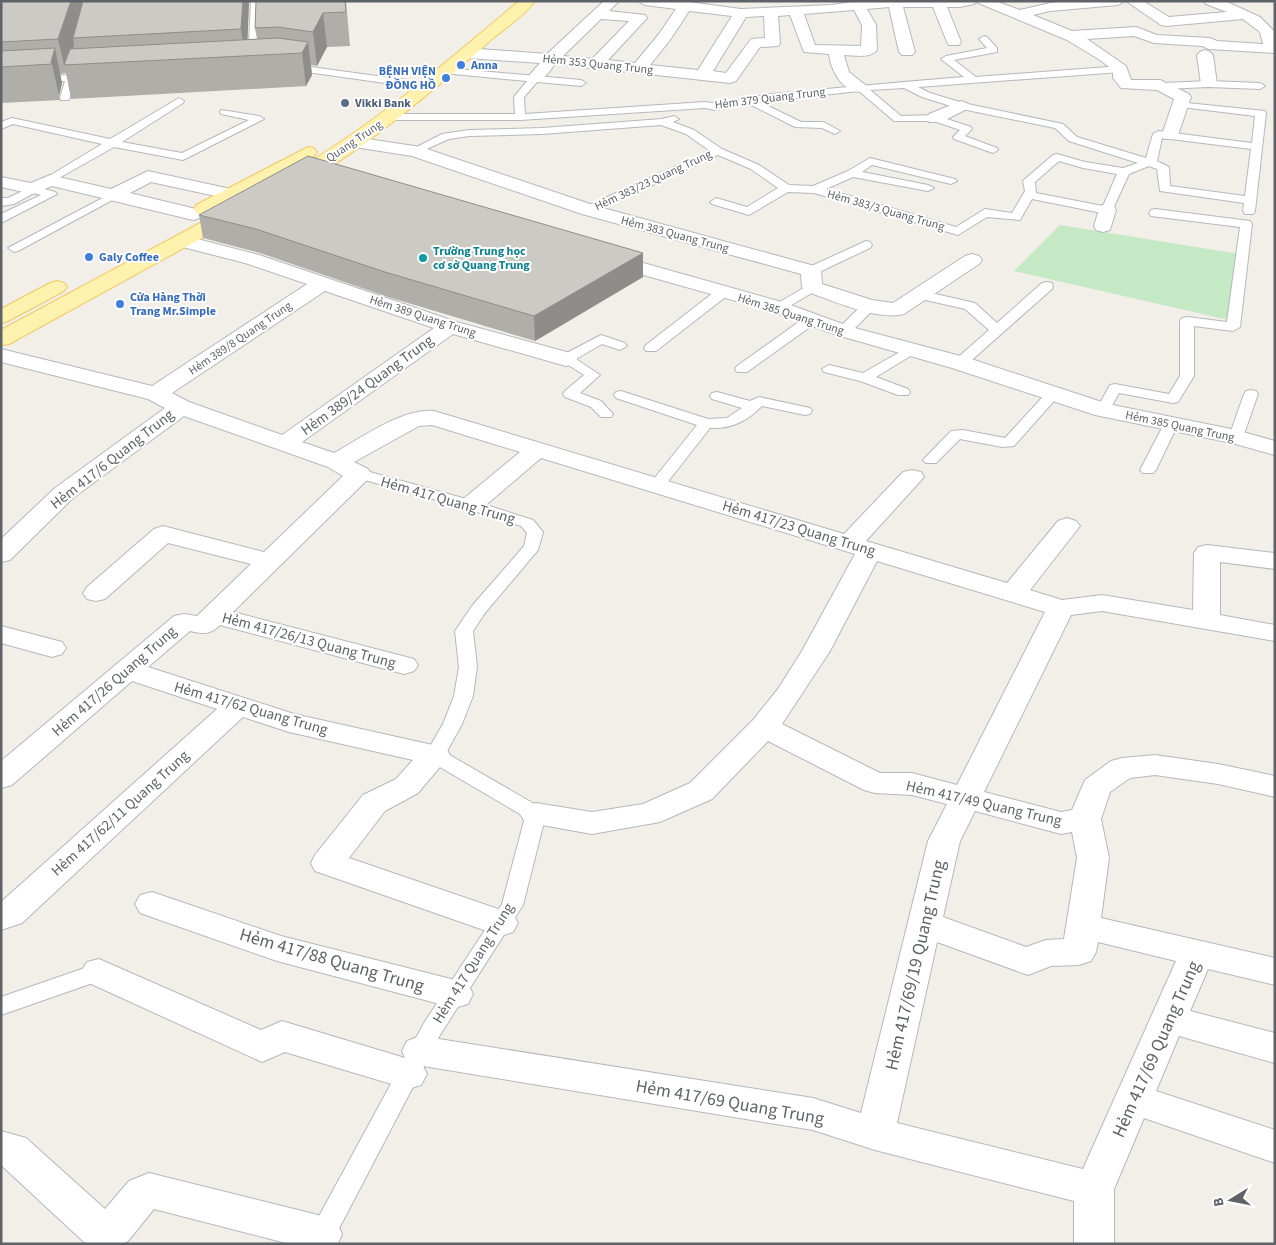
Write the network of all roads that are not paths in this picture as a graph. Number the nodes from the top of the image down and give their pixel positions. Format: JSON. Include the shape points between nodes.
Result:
{"nodes":[{"id":1,"x":255,"y":1,"type":"edge"},
{"id":2,"x":509,"y":1,"type":"edge"},
{"id":3,"x":528,"y":1,"type":"edge"},
{"id":4,"x":612,"y":1,"type":"edge"},
{"id":5,"x":645,"y":1,"type":"edge"},
{"id":6,"x":969,"y":1,"type":"edge"},
{"id":7,"x":982,"y":1,"type":"edge"},
{"id":8,"x":1118,"y":1,"type":"edge"},
{"id":9,"x":1133,"y":1,"type":"edge"},
{"id":10,"x":1211,"y":1,"type":"edge"},
{"id":11,"x":895,"y":3,"type":"junction"},
{"id":12,"x":939,"y":4,"type":"junction"},
{"id":13,"x":708,"y":5,"type":"edge"},
{"id":14,"x":686,"y":6,"type":"junction"},
{"id":15,"x":859,"y":6,"type":"junction"},
{"id":16,"x":804,"y":8,"type":"edge"},
{"id":17,"x":771,"y":12,"type":"junction"},
{"id":18,"x":741,"y":13,"type":"junction"},
{"id":19,"x":599,"y":14,"type":"junction"},
{"id":20,"x":1245,"y":14,"type":"junction"},
{"id":21,"x":1018,"y":15,"type":"junction"},
{"id":22,"x":640,"y":18,"type":"junction"},
{"id":23,"x":675,"y":22,"type":"junction"},
{"id":24,"x":1070,"y":36,"type":"junction"},
{"id":25,"x":984,"y":39,"type":"dead end"},
{"id":26,"x":954,"y":42,"type":"dead end"},
{"id":27,"x":836,"y":50,"type":"junction"},
{"id":28,"x":907,"y":52,"type":"dead end"},
{"id":29,"x":466,"y":53,"type":"junction"},
{"id":30,"x":77,"y":59,"type":"edge"},
{"id":31,"x":551,"y":59,"type":"junction"},
{"id":32,"x":1224,"y":62,"type":"dead end"},
{"id":33,"x":1252,"y":63,"type":"dead end"},
{"id":34,"x":596,"y":64,"type":"junction"},
{"id":35,"x":1275,"y":64,"type":"edge"},
{"id":36,"x":282,"y":66,"type":"edge"},
{"id":37,"x":253,"y":67,"type":"edge"},
{"id":38,"x":639,"y":68,"type":"junction"},
{"id":39,"x":1121,"y":69,"type":"junction"},
{"id":40,"x":447,"y":71,"type":"junction"},
{"id":41,"x":703,"y":75,"type":"junction"},
{"id":42,"x":100,"y":76,"type":"edge"},
{"id":43,"x":71,"y":78,"type":"junction"},
{"id":44,"x":535,"y":78,"type":"junction"},
{"id":45,"x":974,"y":80,"type":"junction"},
{"id":46,"x":1,"y":82,"type":"edge"},
{"id":47,"x":406,"y":83,"type":"junction"},
{"id":48,"x":581,"y":83,"type":"dead end"},
{"id":49,"x":905,"y":84,"type":"junction"},
{"id":50,"x":1209,"y":84,"type":"junction"},
{"id":51,"x":1260,"y":85,"type":"dead end"},
{"id":52,"x":1164,"y":86,"type":"junction"},
{"id":53,"x":861,"y":88,"type":"junction"},
{"id":54,"x":65,"y":98,"type":"edge"},
{"id":55,"x":748,"y":100,"type":"junction"},
{"id":56,"x":179,"y":101,"type":"dead end"},
{"id":57,"x":1182,"y":101,"type":"junction"},
{"id":58,"x":961,"y":106,"type":"junction"},
{"id":59,"x":715,"y":107,"type":"junction"},
{"id":60,"x":226,"y":112,"type":"dead end"},
{"id":61,"x":389,"y":117,"type":"junction"},
{"id":62,"x":520,"y":117,"type":"junction"},
{"id":63,"x":935,"y":118,"type":"junction"},
{"id":64,"x":662,"y":122,"type":"junction"},
{"id":65,"x":1,"y":126,"type":"edge"},
{"id":66,"x":835,"y":131,"type":"dead end"},
{"id":67,"x":1170,"y":135,"type":"junction"},
{"id":68,"x":330,"y":139,"type":"junction"},
{"id":69,"x":354,"y":142,"type":"junction"},
{"id":70,"x":112,"y":143,"type":"junction"},
{"id":71,"x":1257,"y":147,"type":"junction"},
{"id":72,"x":993,"y":150,"type":"dead end"},
{"id":73,"x":415,"y":151,"type":"junction"},
{"id":74,"x":718,"y":151,"type":"junction"},
{"id":75,"x":1150,"y":162,"type":"junction"},
{"id":76,"x":309,"y":170,"type":"junction"},
{"id":77,"x":1124,"y":172,"type":"junction"},
{"id":78,"x":852,"y":173,"type":"junction"},
{"id":79,"x":338,"y":179,"type":"edge"},
{"id":80,"x":50,"y":180,"type":"junction"},
{"id":81,"x":951,"y":181,"type":"dead end"},
{"id":82,"x":1,"y":182,"type":"edge"},
{"id":83,"x":786,"y":188,"type":"junction"},
{"id":84,"x":928,"y":188,"type":"dead end"},
{"id":85,"x":33,"y":189,"type":"junction"},
{"id":86,"x":815,"y":190,"type":"junction"},
{"id":87,"x":234,"y":194,"type":"junction"},
{"id":88,"x":1028,"y":195,"type":"junction"},
{"id":89,"x":112,"y":196,"type":"junction"},
{"id":90,"x":1250,"y":200,"type":"junction"},
{"id":91,"x":1,"y":202,"type":"edge"},
{"id":92,"x":716,"y":202,"type":"dead end"},
{"id":93,"x":588,"y":210,"type":"junction"},
{"id":94,"x":1155,"y":213,"type":"dead end"},
{"id":95,"x":193,"y":214,"type":"junction"},
{"id":96,"x":1248,"y":214,"type":"dead end"},
{"id":97,"x":1,"y":219,"type":"edge"},
{"id":98,"x":175,"y":235,"type":"junction"},
{"id":99,"x":866,"y":245,"type":"dead end"},
{"id":100,"x":14,"y":248,"type":"dead end"},
{"id":101,"x":587,"y":252,"type":"edge"},
{"id":102,"x":972,"y":260,"type":"dead end"},
{"id":103,"x":811,"y":279,"type":"junction"},
{"id":104,"x":71,"y":280,"type":"dead end"},
{"id":105,"x":323,"y":283,"type":"junction"},
{"id":106,"x":1047,"y":286,"type":"dead end"},
{"id":107,"x":723,"y":292,"type":"junction"},
{"id":108,"x":922,"y":295,"type":"junction"},
{"id":109,"x":869,"y":306,"type":"junction"},
{"id":110,"x":778,"y":308,"type":"junction"},
{"id":111,"x":1,"y":317,"type":"edge"},
{"id":112,"x":812,"y":318,"type":"junction"},
{"id":113,"x":450,"y":326,"type":"junction"},
{"id":114,"x":996,"y":330,"type":"junction"},
{"id":115,"x":844,"y":331,"type":"junction"},
{"id":116,"x":1,"y":339,"type":"edge"},
{"id":117,"x":620,"y":346,"type":"dead end"},
{"id":118,"x":651,"y":348,"type":"dead end"},
{"id":119,"x":912,"y":349,"type":"junction"},
{"id":120,"x":1,"y":355,"type":"edge"},
{"id":121,"x":566,"y":359,"type":"junction"},
{"id":122,"x":960,"y":364,"type":"junction"},
{"id":123,"x":742,"y":369,"type":"dead end"},
{"id":124,"x":829,"y":369,"type":"dead end"},
{"id":125,"x":865,"y":378,"type":"junction"},
{"id":126,"x":903,"y":392,"type":"dead end"},
{"id":127,"x":1054,"y":393,"type":"junction"},
{"id":128,"x":156,"y":394,"type":"junction"},
{"id":129,"x":1251,"y":394,"type":"dead end"},
{"id":130,"x":621,"y":395,"type":"dead end"},
{"id":131,"x":718,"y":396,"type":"dead end"},
{"id":132,"x":752,"y":406,"type":"junction"},
{"id":133,"x":181,"y":407,"type":"junction"},
{"id":134,"x":1103,"y":410,"type":"junction"},
{"id":135,"x":805,"y":411,"type":"dead end"},
{"id":136,"x":606,"y":414,"type":"dead end"},
{"id":137,"x":706,"y":423,"type":"junction"},
{"id":138,"x":1171,"y":424,"type":"junction"},
{"id":139,"x":1236,"y":437,"type":"junction"},
{"id":140,"x":284,"y":444,"type":"junction"},
{"id":141,"x":1275,"y":448,"type":"edge"},
{"id":142,"x":538,"y":450,"type":"junction"},
{"id":143,"x":931,"y":460,"type":"dead end"},
{"id":144,"x":348,"y":468,"type":"junction"},
{"id":145,"x":1148,"y":470,"type":"dead end"},
{"id":146,"x":912,"y":477,"type":"dead end"},
{"id":147,"x":657,"y":485,"type":"junction"},
{"id":148,"x":471,"y":505,"type":"junction"},
{"id":149,"x":1067,"y":526,"type":"dead end"},
{"id":150,"x":860,"y":546,"type":"junction"},
{"id":151,"x":1,"y":554,"type":"edge"},
{"id":152,"x":269,"y":561,"type":"junction"},
{"id":153,"x":1275,"y":562,"type":"edge"},
{"id":154,"x":96,"y":593,"type":"dead end"},
{"id":155,"x":1013,"y":593,"type":"junction"},
{"id":156,"x":1060,"y":608,"type":"junction"},
{"id":157,"x":214,"y":615,"type":"junction"},
{"id":158,"x":1206,"y":621,"type":"junction"},
{"id":159,"x":1275,"y":633,"type":"edge"},
{"id":160,"x":1,"y":634,"type":"edge"},
{"id":161,"x":52,"y":648,"type":"dead end"},
{"id":162,"x":404,"y":665,"type":"dead end"},
{"id":163,"x":126,"y":670,"type":"junction"},
{"id":164,"x":238,"y":706,"type":"junction"},
{"id":165,"x":764,"y":727,"type":"junction"},
{"id":166,"x":435,"y":755,"type":"junction"},
{"id":167,"x":1,"y":778,"type":"edge"},
{"id":168,"x":1275,"y":787,"type":"edge"},
{"id":169,"x":966,"y":799,"type":"junction"},
{"id":170,"x":536,"y":814,"type":"junction"},
{"id":171,"x":1085,"y":819,"type":"junction"},
{"id":172,"x":152,"y":904,"type":"dead end"},
{"id":173,"x":1,"y":918,"type":"edge"},
{"id":174,"x":501,"y":922,"type":"junction"},
{"id":175,"x":925,"y":924,"type":"junction"},
{"id":176,"x":1082,"y":926,"type":"junction"},
{"id":177,"x":1197,"y":954,"type":"junction"},
{"id":178,"x":99,"y":972,"type":"joint"},
{"id":179,"x":1275,"y":972,"type":"edge"},
{"id":180,"x":455,"y":994,"type":"junction"},
{"id":181,"x":1,"y":1006,"type":"edge"},
{"id":182,"x":1168,"y":1019,"type":"junction"},
{"id":183,"x":1275,"y":1048,"type":"edge"},
{"id":184,"x":414,"y":1062,"type":"junction"},
{"id":185,"x":1133,"y":1099,"type":"junction"},
{"id":186,"x":875,"y":1134,"type":"junction"},
{"id":187,"x":1,"y":1147,"type":"edge"},
{"id":188,"x":1275,"y":1147,"type":"edge"},
{"id":189,"x":1094,"y":1189,"type":"junction"},
{"id":190,"x":120,"y":1236,"type":"edge"},
{"id":191,"x":320,"y":1239,"type":"edge"},
{"id":192,"x":1094,"y":1244,"type":"edge"}],
"edges":[{"from":1,"to":37,"type":"lane"},
{"from":2,"to":47,"type":"main road","name":"Quang Trung"},
{"from":3,"to":29,"type":"main road","name":"Quang Trung"},
{"from":4,"to":19,"type":"street"},
{"from":5,"to":14,"type":"street"},
{"from":6,"to":12,"type":"street"},
{"from":7,"to":21,"type":"street"},
{"from":8,"to":21,"type":"street","via":[[1050,7]]},
{"from":9,"to":20,"type":"street","via":[[1166,22]]},
{"from":10,"to":20,"type":"street"},
{"from":11,"to":12,"type":"street"},
{"from":11,"to":15,"type":"street"},
{"from":11,"to":28,"type":"street"},
{"from":12,"to":26,"type":"street"},
{"from":13,"to":14,"type":"street"},
{"from":13,"to":18,"type":"street"},
{"from":14,"to":23,"type":"street"},
{"from":15,"to":16,"type":"street"},
{"from":15,"to":27,"type":"street","via":[[869,25],[869,50]]},
{"from":16,"to":17,"type":"street"},
{"from":16,"to":27,"type":"street","via":[[809,49]]},
{"from":17,"to":18,"type":"street"},
{"from":17,"to":41,"type":"street","name":"Hẻm 353 Quang Trung","via":[[772,43],[756,42],[730,78]]},
{"from":18,"to":41,"type":"street"},
{"from":19,"to":22,"type":"street"},
{"from":19,"to":31,"type":"street"},
{"from":20,"to":24,"type":"street","via":[[1267,31],[1270,49],[1154,39],[1136,31]]},
{"from":21,"to":24,"type":"street"},
{"from":22,"to":23,"type":"street"},
{"from":22,"to":34,"type":"street"},
{"from":23,"to":38,"type":"street"},
{"from":24,"to":39,"type":"street","via":[[1108,57]]},
{"from":25,"to":45,"type":"lane","via":[[994,50],[946,59]]},
{"from":27,"to":53,"type":"street","via":[[839,70]]},
{"from":29,"to":31,"type":"street","name":"Hẻm 353 Quang Trung"},
{"from":29,"to":40,"type":"main road","name":"Quang Trung"},
{"from":30,"to":43,"type":"lane"},
{"from":31,"to":34,"type":"street","name":"Hẻm 353 Quang Trung"},
{"from":31,"to":44,"type":"street"},
{"from":32,"to":50,"type":"street","via":[[1205,58]]},
{"from":33,"to":35,"type":"street"},
{"from":34,"to":38,"type":"street","name":"Hẻm 353 Quang Trung"},
{"from":36,"to":47,"type":"lane"},
{"from":38,"to":41,"type":"street","name":"Hẻm 353 Quang Trung"},
{"from":39,"to":45,"type":"lane","name":"Hẻm 379 Quang Trung"},
{"from":39,"to":52,"type":"street","via":[[1121,78],[1127,85]]},
{"from":40,"to":44,"type":"lane"},
{"from":40,"to":61,"type":"main road","name":"Quang Trung"},
{"from":42,"to":43,"type":"lane"},
{"from":43,"to":46,"type":"lane"},
{"from":43,"to":54,"type":"lane"},
{"from":44,"to":48,"type":"lane"},
{"from":44,"to":62,"type":"lane","via":[[519,97]]},
{"from":45,"to":49,"type":"lane","name":"Hẻm 379 Quang Trung"},
{"from":47,"to":68,"type":"main road","name":"Quang Trung"},
{"from":49,"to":53,"type":"lane","name":"Hẻm 379 Quang Trung"},
{"from":49,"to":58,"type":"lane","via":[[926,95]]},
{"from":50,"to":51,"type":"lane"},
{"from":50,"to":52,"type":"lane"},
{"from":52,"to":57,"type":"street"},
{"from":53,"to":55,"type":"lane","name":"Hẻm 379 Quang Trung"},
{"from":53,"to":63,"type":"lane","via":[[898,119]]},
{"from":55,"to":59,"type":"lane","name":"Hẻm 379 Quang Trung"},
{"from":55,"to":66,"type":"lane","via":[[799,126],[824,125]]},
{"from":56,"to":70,"type":"lane"},
{"from":57,"to":67,"type":"street"},
{"from":57,"to":71,"type":"lane","via":[[1261,113]]},
{"from":58,"to":63,"type":"street"},
{"from":58,"to":75,"type":"lane","via":[[1059,126],[1073,139]]},
{"from":59,"to":62,"type":"lane","name":"Hẻm 379 Quang Trung","via":[[705,105]]},
{"from":59,"to":64,"type":"lane"},
{"from":60,"to":70,"type":"lane","via":[[259,119],[183,157]]},
{"from":61,"to":62,"type":"lane","name":"Hẻm 379 Quang Trung"},
{"from":61,"to":69,"type":"main road","name":"Quang Trung"},
{"from":63,"to":72,"type":"lane","via":[[967,129],[958,137]]},
{"from":64,"to":73,"type":"lane","via":[[461,134],[446,136]]},
{"from":64,"to":74,"type":"lane","via":[[690,132]]},
{"from":65,"to":70,"type":"lane","via":[[12,121]]},
{"from":67,"to":71,"type":"lane"},
{"from":67,"to":75,"type":"lane","via":[[1158,134]]},
{"from":68,"to":69,"type":"main road"},
{"from":68,"to":87,"type":"main road","name":"Quang Trung"},
{"from":69,"to":73,"type":"street","name":"Hẻm 383 Quang Trung"},
{"from":69,"to":76,"type":"main road","name":"Quang Trung"},
{"from":70,"to":80,"type":"lane"},
{"from":71,"to":90,"type":"lane"},
{"from":73,"to":93,"type":"street","name":"Hẻm 383 Quang Trung"},
{"from":74,"to":83,"type":"lane","via":[[755,167]]},
{"from":74,"to":93,"type":"lane","name":"Hẻm 383/23 Quang Trung"},
{"from":75,"to":77,"type":"lane"},
{"from":75,"to":90,"type":"lane","via":[[1163,167],[1164,189]]},
{"from":76,"to":79,"type":"street"},
{"from":76,"to":98,"type":"main road","name":"Quang Trung"},
{"from":77,"to":88,"type":"lane","via":[[1057,156],[1029,181],[1031,192]]},
{"from":77,"to":88,"type":"lane","via":[[1105,218]]},
{"from":78,"to":81,"type":"lane","via":[[870,161]]},
{"from":78,"to":84,"type":"lane"},
{"from":78,"to":86,"type":"lane"},
{"from":80,"to":85,"type":"street"},
{"from":80,"to":89,"type":"street"},
{"from":82,"to":85,"type":"street"},
{"from":83,"to":86,"type":"lane","name":"Hẻm 383/3 Quang Trung"},
{"from":83,"to":92,"type":"lane","via":[[749,211]]},
{"from":85,"to":91,"type":"lane","via":[[10,202]]},
{"from":85,"to":97,"type":"lane","via":[[51,194]]},
{"from":86,"to":88,"type":"lane","name":"Hẻm 383/3 Quang Trung","via":[[958,231],[984,213],[1016,217]]},
{"from":87,"to":89,"type":"street","via":[[148,176]]},
{"from":87,"to":95,"type":"main road","name":"Quang Trung"},
{"from":89,"to":95,"type":"street"},
{"from":89,"to":100,"type":"lane"},
{"from":90,"to":96,"type":"lane"},
{"from":93,"to":103,"type":"street","name":"Hẻm 383 Quang Trung"},
{"from":94,"to":134,"type":"lane","via":[[1246,224],[1233,327],[1187,321],[1188,376],[1173,399],[1115,388]]},
{"from":95,"to":98,"type":"main road","name":"Quang Trung"},
{"from":98,"to":105,"type":"street","name":"Hẻm 389 Quang Trung"},
{"from":98,"to":116,"type":"main road","name":"Quang Trung"},
{"from":99,"to":103,"type":"lane"},
{"from":101,"to":107,"type":"street","name":"Hẻm 385 Quang Trung"},
{"from":102,"to":108,"type":"street","name":"Hẻm 383 Quang Trung"},
{"from":103,"to":109,"type":"street","name":"Hẻm 383 Quang Trung"},
{"from":103,"to":110,"type":"lane"},
{"from":104,"to":111,"type":"main road"},
{"from":105,"to":113,"type":"street","name":"Hẻm 389 Quang Trung"},
{"from":105,"to":128,"type":"street","name":"Hẻm 389/8 Quang Trung"},
{"from":106,"to":114,"type":"lane"},
{"from":107,"to":110,"type":"street","name":"Hẻm 385 Quang Trung"},
{"from":107,"to":118,"type":"lane"},
{"from":108,"to":109,"type":"street","name":"Hẻm 383 Quang Trung","via":[[898,310]]},
{"from":108,"to":114,"type":"lane","via":[[970,306]]},
{"from":109,"to":115,"type":"lane"},
{"from":110,"to":112,"type":"street","name":"Hẻm 385 Quang Trung"},
{"from":112,"to":115,"type":"street","name":"Hẻm 385 Quang Trung"},
{"from":112,"to":123,"type":"lane"},
{"from":113,"to":121,"type":"street","name":"Hẻm 389 Quang Trung"},
{"from":113,"to":140,"type":"street","name":"Hẻm 389/24 Quang Trung"},
{"from":114,"to":122,"type":"lane"},
{"from":115,"to":119,"type":"street","name":"Hẻm 385 Quang Trung"},
{"from":117,"to":121,"type":"lane","via":[[600,339]]},
{"from":119,"to":122,"type":"street","name":"Hẻm 385 Quang Trung"},
{"from":119,"to":125,"type":"lane"},
{"from":120,"to":128,"type":"street","name":"Hẻm 417 Quang Trung"},
{"from":121,"to":136,"type":"lane","name":"Hẻm 389 Quang Trung","via":[[593,375],[570,394],[596,404]]},
{"from":122,"to":127,"type":"street","name":"Hẻm 385 Quang Trung"},
{"from":124,"to":125,"type":"lane"},
{"from":125,"to":126,"type":"lane"},
{"from":127,"to":134,"type":"street","name":"Hẻm 385 Quang Trung"},
{"from":127,"to":143,"type":"lane","via":[[1009,443],[998,444],[956,434]]},
{"from":128,"to":133,"type":"street","name":"Hẻm 417 Quang Trung"},
{"from":129,"to":139,"type":"lane"},
{"from":130,"to":137,"type":"lane"},
{"from":131,"to":132,"type":"lane"},
{"from":132,"to":135,"type":"lane","via":[[759,401]]},
{"from":132,"to":137,"type":"lane","via":[[734,422]]},
{"from":133,"to":140,"type":"street","name":"Hẻm 417 Quang Trung"},
{"from":133,"to":151,"type":"street","name":"Hẻm 417/6 Quang Trung","via":[[64,492]]},
{"from":134,"to":138,"type":"street","name":"Hẻm 385 Quang Trung"},
{"from":137,"to":147,"type":"lane"},
{"from":138,"to":139,"type":"street","name":"Hẻm 385 Quang Trung"},
{"from":138,"to":145,"type":"lane"},
{"from":139,"to":141,"type":"street","name":"Hẻm 385 Quang Trung"},
{"from":140,"to":144,"type":"street","name":"Hẻm 417 Quang Trung"},
{"from":142,"to":144,"type":"street","name":"Hẻm 417/23 Quang Trung","via":[[422,417]]},
{"from":142,"to":147,"type":"street","name":"Hẻm 417/23 Quang Trung"},
{"from":142,"to":148,"type":"street"},
{"from":144,"to":148,"type":"lane","name":"Hẻm 417 Quang Trung"},
{"from":144,"to":152,"type":"street","name":"Hẻm 417/26 Quang Trung"},
{"from":146,"to":150,"type":"street"},
{"from":147,"to":150,"type":"street","name":"Hẻm 417/23 Quang Trung"},
{"from":148,"to":166,"type":"lane","name":"Hẻm 417 Quang Trung","via":[[527,523],[535,532],[532,547],[464,631],[469,656],[467,689],[456,721]]},
{"from":149,"to":155,"type":"street"},
{"from":150,"to":155,"type":"street","name":"Hẻm 417/23 Quang Trung"},
{"from":150,"to":165,"type":"street","via":[[816,652]]},
{"from":152,"to":154,"type":"street","via":[[163,534]]},
{"from":152,"to":157,"type":"street","name":"Hẻm 417/26 Quang Trung"},
{"from":153,"to":158,"type":"street","via":[[1207,553]]},
{"from":155,"to":156,"type":"street","name":"Hẻm 417/23 Quang Trung"},
{"from":156,"to":158,"type":"street","name":"Hẻm 417/23 Quang Trung","via":[[1102,603]]},
{"from":156,"to":169,"type":"street","name":"Hẻm 417/69/19 Quang Trung"},
{"from":157,"to":162,"type":"street","name":"Hẻm 417/26/13 Quang Trung"},
{"from":157,"to":163,"type":"street","name":"Hẻm 417/26 Quang Trung","via":[[203,626],[184,622]]},
{"from":158,"to":159,"type":"street","name":"Hẻm 417/23 Quang Trung"},
{"from":160,"to":161,"type":"street"},
{"from":163,"to":164,"type":"street","name":"Hẻm 417/62 Quang Trung"},
{"from":163,"to":167,"type":"street","name":"Hẻm 417/26 Quang Trung"},
{"from":164,"to":166,"type":"street","name":"Hẻm 417/62 Quang Trung","via":[[289,722]]},
{"from":164,"to":173,"type":"street","name":"Hẻm 417/62/11 Quang Trung","via":[[17,908]]},
{"from":165,"to":169,"type":"street","name":"Hẻm 417/49 Quang Trung","via":[[875,783],[912,784]]},
{"from":165,"to":170,"type":"street","via":[[701,791],[649,814],[592,823]]},
{"from":166,"to":170,"type":"lane"},
{"from":166,"to":174,"type":"street","via":[[407,786],[374,803],[327,864]]},
{"from":168,"to":171,"type":"street","via":[[1218,774],[1155,765],[1122,768],[1096,787]]},
{"from":169,"to":171,"type":"street","name":"Hẻm 417/49 Quang Trung","via":[[1061,824]]},
{"from":169,"to":175,"type":"street","name":"Hẻm 417/69/19 Quang Trung","via":[[944,841]]},
{"from":170,"to":174,"type":"lane","name":"Hẻm 417 Quang Trung","via":[[512,905]]},
{"from":171,"to":176,"type":"street","via":[[1093,858]]},
{"from":172,"to":180,"type":"street","name":"Hẻm 417/88 Quang Trung","via":[[277,948]]},
{"from":174,"to":180,"type":"lane","name":"Hẻm 417 Quang Trung"},
{"from":175,"to":176,"type":"street","via":[[1028,962],[1046,953],[1079,952]]},
{"from":175,"to":186,"type":"street","name":"Hẻm 417/69/19 Quang Trung"},
{"from":176,"to":177,"type":"street"},
{"from":177,"to":179,"type":"street","name":"Hẻm 417/69 Quang Trung"},
{"from":177,"to":182,"type":"street","name":"Hẻm 417/69 Quang Trung"},
{"from":178,"to":181,"type":"lane"},
{"from":178,"to":184,"type":"street","name":"Hẻm 417/69 Quang Trung","via":[[262,1047],[282,1036]]},
{"from":180,"to":184,"type":"lane","name":"Hẻm 417 Quang Trung"},
{"from":182,"to":183,"type":"street"},
{"from":182,"to":185,"type":"street","name":"Hẻm 417/69 Quang Trung"},
{"from":184,"to":186,"type":"street","name":"Hẻm 417/69 Quang Trung","via":[[813,1114]]},
{"from":184,"to":191,"type":"lane","name":"Hẻm 417 Quang Trung"},
{"from":185,"to":188,"type":"street"},
{"from":185,"to":189,"type":"street","name":"Hẻm 417/69 Quang Trung"},
{"from":186,"to":189,"type":"street","name":"Hẻm 417/69 Quang Trung"},
{"from":187,"to":190,"type":"street","via":[[12,1150],[98,1229]]},
{"from":189,"to":192,"type":"street","name":"Hẻm 417/69 Quang Trung"},
{"from":190,"to":191,"type":"street","via":[[143,1193],[149,1190]]}]}
